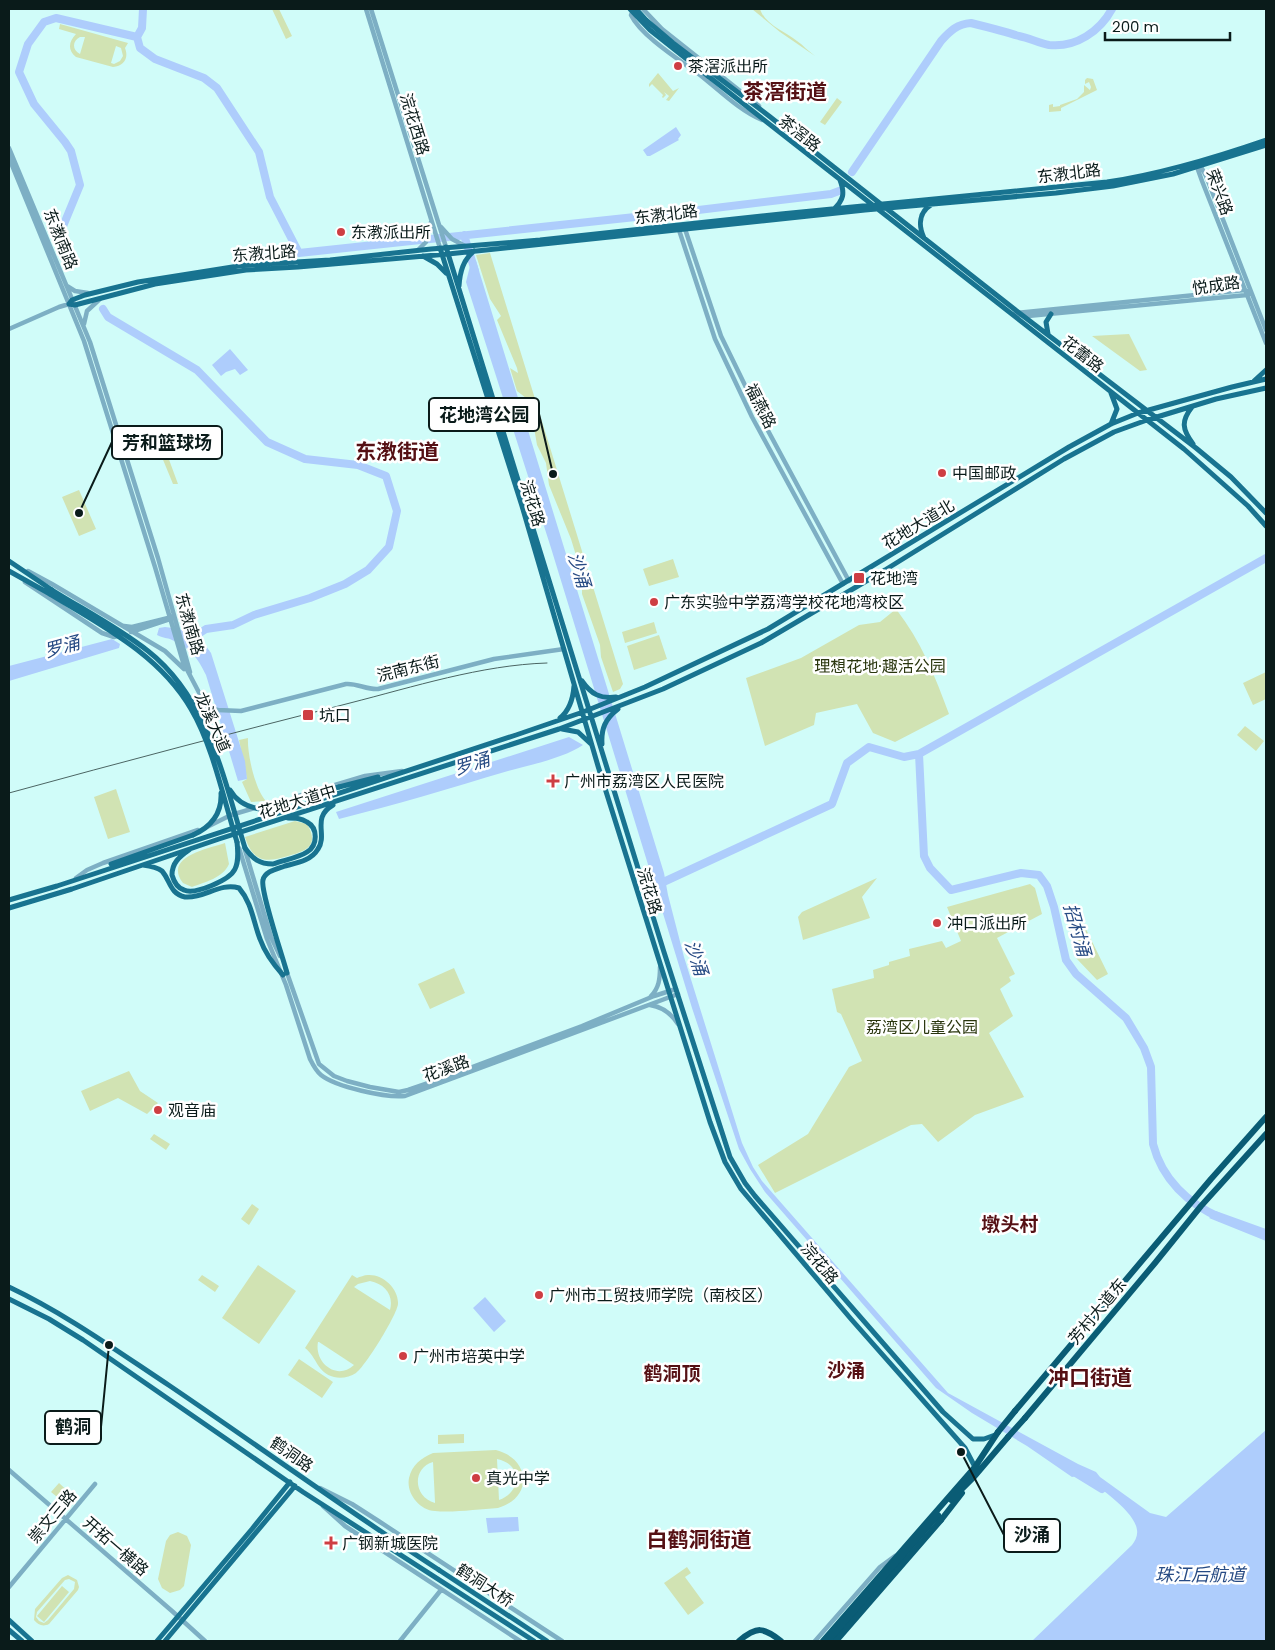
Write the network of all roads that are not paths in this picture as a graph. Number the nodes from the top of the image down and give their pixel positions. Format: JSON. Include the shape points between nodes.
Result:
{"nodes":[{"id":1,"x":366,"y":9,"type":"edge"},
{"id":2,"x":371,"y":9,"type":"edge"},
{"id":3,"x":633,"y":9,"type":"edge"},
{"id":4,"x":643,"y":9,"type":"edge"},
{"id":5,"x":709,"y":74,"type":"junction"},
{"id":6,"x":769,"y":116,"type":"junction"},
{"id":7,"x":764,"y":120,"type":"junction"},
{"id":8,"x":1266,"y":140,"type":"edge"},
{"id":9,"x":1266,"y":145,"type":"edge"},
{"id":10,"x":9,"y":148,"type":"edge"},
{"id":11,"x":9,"y":158,"type":"edge"},
{"id":12,"x":1199,"y":165,"type":"junction"},
{"id":13,"x":840,"y":180,"type":"junction"},
{"id":14,"x":934,"y":203,"type":"junction"},
{"id":15,"x":872,"y":205,"type":"junction"},
{"id":16,"x":879,"y":207,"type":"junction"},
{"id":17,"x":886,"y":208,"type":"junction"},
{"id":18,"x":833,"y":210,"type":"junction"},
{"id":19,"x":685,"y":229,"type":"junction"},
{"id":20,"x":679,"y":230,"type":"junction"},
{"id":21,"x":443,"y":232,"type":"junction"},
{"id":22,"x":432,"y":233,"type":"junction"},
{"id":23,"x":924,"y":238,"type":"junction"},
{"id":24,"x":442,"y":247,"type":"junction"},
{"id":25,"x":473,"y":248,"type":"junction"},
{"id":26,"x":416,"y":251,"type":"junction"},
{"id":27,"x":466,"y":251,"type":"junction"},
{"id":28,"x":448,"y":254,"type":"junction"},
{"id":29,"x":423,"y":256,"type":"junction"},
{"id":30,"x":449,"y":277,"type":"junction"},
{"id":31,"x":66,"y":284,"type":"junction"},
{"id":32,"x":459,"y":292,"type":"junction"},
{"id":33,"x":1248,"y":292,"type":"junction"},
{"id":34,"x":92,"y":294,"type":"junction"},
{"id":35,"x":102,"y":297,"type":"junction"},
{"id":36,"x":72,"y":303,"type":"junction"},
{"id":37,"x":1012,"y":314,"type":"junction"},
{"id":38,"x":1021,"y":314,"type":"junction"},
{"id":39,"x":1051,"y":314,"type":"junction"},
{"id":40,"x":84,"y":326,"type":"junction"},
{"id":41,"x":9,"y":329,"type":"edge"},
{"id":42,"x":1266,"y":330,"type":"edge"},
{"id":43,"x":1048,"y":335,"type":"junction"},
{"id":44,"x":1266,"y":343,"type":"edge"},
{"id":45,"x":1266,"y":370,"type":"edge"},
{"id":46,"x":1266,"y":379,"type":"edge"},
{"id":47,"x":1252,"y":382,"type":"junction"},
{"id":48,"x":1266,"y":388,"type":"edge"},
{"id":49,"x":1110,"y":391,"type":"junction"},
{"id":50,"x":1192,"y":407,"type":"junction"},
{"id":51,"x":1146,"y":411,"type":"junction"},
{"id":52,"x":1138,"y":414,"type":"junction"},
{"id":53,"x":1155,"y":417,"type":"junction"},
{"id":54,"x":1147,"y":420,"type":"junction"},
{"id":55,"x":1111,"y":424,"type":"junction"},
{"id":56,"x":1196,"y":448,"type":"junction"},
{"id":57,"x":1266,"y":514,"type":"edge"},
{"id":58,"x":1266,"y":526,"type":"edge"},
{"id":59,"x":11,"y":562,"type":"edge"},
{"id":60,"x":9,"y":571,"type":"edge"},
{"id":61,"x":849,"y":581,"type":"junction"},
{"id":62,"x":843,"y":584,"type":"junction"},
{"id":63,"x":51,"y":592,"type":"junction"},
{"id":64,"x":172,"y":618,"type":"junction"},
{"id":65,"x":123,"y":626,"type":"junction"},
{"id":66,"x":132,"y":632,"type":"junction"},
{"id":67,"x":102,"y":633,"type":"junction"},
{"id":68,"x":564,"y":649,"type":"junction"},
{"id":69,"x":182,"y":650,"type":"junction"},
{"id":70,"x":190,"y":675,"type":"junction"},
{"id":71,"x":581,"y":676,"type":"junction"},
{"id":72,"x":574,"y":683,"type":"junction"},
{"id":73,"x":583,"y":683,"type":"junction"},
{"id":74,"x":583,"y":691,"type":"junction"},
{"id":75,"x":618,"y":697,"type":"junction"},
{"id":76,"x":624,"y":705,"type":"junction"},
{"id":77,"x":589,"y":709,"type":"junction"},
{"id":78,"x":583,"y":712,"type":"junction"},
{"id":79,"x":592,"y":717,"type":"junction"},
{"id":80,"x":585,"y":720,"type":"junction"},
{"id":81,"x":557,"y":722,"type":"junction"},
{"id":82,"x":559,"y":729,"type":"junction"},
{"id":83,"x":600,"y":741,"type":"junction"},
{"id":84,"x":592,"y":745,"type":"junction"},
{"id":85,"x":417,"y":767,"type":"junction"},
{"id":86,"x":402,"y":771,"type":"junction"},
{"id":87,"x":222,"y":779,"type":"junction"},
{"id":88,"x":339,"y":801,"type":"junction"},
{"id":89,"x":280,"y":819,"type":"junction"},
{"id":90,"x":237,"y":842,"type":"junction"},
{"id":91,"x":193,"y":847,"type":"junction"},
{"id":92,"x":245,"y":848,"type":"junction"},
{"id":93,"x":140,"y":865,"type":"junction"},
{"id":94,"x":76,"y":878,"type":"junction"},
{"id":95,"x":57,"y":886,"type":"junction"},
{"id":96,"x":9,"y":900,"type":"edge"},
{"id":97,"x":9,"y":908,"type":"edge"},
{"id":98,"x":262,"y":912,"type":"junction"},
{"id":99,"x":660,"y":966,"type":"junction"},
{"id":100,"x":285,"y":974,"type":"junction"},
{"id":101,"x":677,"y":992,"type":"junction"},
{"id":102,"x":669,"y":994,"type":"junction"},
{"id":103,"x":648,"y":999,"type":"junction"},
{"id":104,"x":649,"y":1005,"type":"junction"},
{"id":105,"x":679,"y":1025,"type":"junction"},
{"id":106,"x":1266,"y":1117,"type":"edge"},
{"id":107,"x":1266,"y":1134,"type":"edge"},
{"id":108,"x":9,"y":1287,"type":"edge"},
{"id":109,"x":9,"y":1299,"type":"edge"},
{"id":110,"x":962,"y":1430,"type":"junction"},
{"id":111,"x":996,"y":1434,"type":"junction"},
{"id":112,"x":956,"y":1437,"type":"junction"},
{"id":113,"x":975,"y":1467,"type":"junction"},
{"id":114,"x":9,"y":1470,"type":"edge"},
{"id":115,"x":973,"y":1478,"type":"junction"},
{"id":116,"x":290,"y":1482,"type":"junction"},
{"id":117,"x":309,"y":1482,"type":"junction"},
{"id":118,"x":95,"y":1484,"type":"dead end"},
{"id":119,"x":295,"y":1486,"type":"junction"},
{"id":120,"x":316,"y":1500,"type":"junction"},
{"id":121,"x":65,"y":1518,"type":"junction"},
{"id":122,"x":898,"y":1553,"type":"junction"},
{"id":123,"x":9,"y":1587,"type":"edge"},
{"id":124,"x":441,"y":1590,"type":"junction"},
{"id":125,"x":179,"y":1619,"type":"junction"},
{"id":126,"x":9,"y":1620,"type":"edge"},
{"id":127,"x":542,"y":1628,"type":"junction"},
{"id":128,"x":9,"y":1630,"type":"edge"},
{"id":129,"x":778,"y":1640,"type":"edge"},
{"id":130,"x":22,"y":1641,"type":"edge"},
{"id":131,"x":32,"y":1641,"type":"edge"},
{"id":132,"x":157,"y":1641,"type":"edge"},
{"id":133,"x":165,"y":1641,"type":"edge"},
{"id":134,"x":205,"y":1641,"type":"edge"},
{"id":135,"x":400,"y":1641,"type":"edge"},
{"id":136,"x":520,"y":1641,"type":"edge"},
{"id":137,"x":534,"y":1641,"type":"edge"},
{"id":138,"x":543,"y":1641,"type":"edge"},
{"id":139,"x":547,"y":1641,"type":"edge"},
{"id":140,"x":562,"y":1641,"type":"edge"},
{"id":141,"x":739,"y":1641,"type":"edge"},
{"id":142,"x":815,"y":1641,"type":"edge"},
{"id":143,"x":823,"y":1641,"type":"edge"},
{"id":144,"x":830,"y":1641,"type":"edge"},
{"id":145,"x":836,"y":1641,"type":"edge"}],
"edges":[{"from":1,"to":22,"type":"street","name":"浣花西路","via":[[431,218]]},
{"from":2,"to":21,"type":"street","name":"浣花西路"},
{"from":3,"to":5,"type":"main road","bridge":true,"via":[[650,30]]},
{"from":3,"to":7,"type":"street","via":[[631,15],[635,22],[655,40],[743,108]]},
{"from":4,"to":6,"type":"street","via":[[662,29]]},
{"from":5,"to":6,"type":"main road","name":"茶滘路"},
{"from":5,"to":7,"type":"main road","name":"茶滘路"},
{"from":6,"to":16,"type":"main road","name":"茶滘路"},
{"from":7,"to":13,"type":"main road","name":"茶滘路"},
{"from":8,"to":12,"type":"main road","name":"东漖北路"},
{"from":9,"to":12,"type":"main road","name":"东漖北路"},
{"from":10,"to":31,"type":"street","name":"东漖南路"},
{"from":11,"to":36,"type":"street","name":"东漖南路"},
{"from":12,"to":14,"type":"main road","name":"东漖北路","via":[[1113,186]]},
{"from":12,"to":16,"type":"main road","name":"东漖北路","via":[[1107,182]]},
{"from":12,"to":33,"type":"street","name":"荣兴路"},
{"from":13,"to":15,"type":"main road","name":"茶滘路"},
{"from":13,"to":18,"type":"main road","via":[[844,193]]},
{"from":14,"to":17,"type":"main road","name":"东漖北路"},
{"from":14,"to":23,"type":"main road","via":[[921,218],[920,230]]},
{"from":15,"to":16,"type":"main road","name":"东漖北路"},
{"from":15,"to":18,"type":"main road","name":"东漖北路"},
{"from":16,"to":17,"type":"main road","name":"花蕾路"},
{"from":16,"to":19,"type":"main road","name":"东漖北路"},
{"from":16,"to":37,"type":"main road","name":"花蕾路"},
{"from":17,"to":23,"type":"main road","name":"花蕾路"},
{"from":18,"to":25,"type":"main road","name":"东漖北路"},
{"from":19,"to":20,"type":"main road","name":"东漖北路"},
{"from":19,"to":61,"type":"street","name":"福燕路","via":[[721,336]]},
{"from":20,"to":25,"type":"main road","name":"东漖北路"},
{"from":20,"to":62,"type":"street","name":"福燕路","via":[[715,339],[752,417]]},
{"from":21,"to":24,"type":"street","name":"浣花西路"},
{"from":21,"to":27,"type":"street"},
{"from":22,"to":24,"type":"street","name":"浣花西路"},
{"from":22,"to":26,"type":"street"},
{"from":23,"to":38,"type":"main road","name":"花蕾路"},
{"from":24,"to":26,"type":"main road","name":"东漖北路"},
{"from":24,"to":27,"type":"main road","name":"东漖北路"},
{"from":24,"to":28,"type":"main road","name":"浣花路"},
{"from":24,"to":29,"type":"main road","name":"东漖北路"},
{"from":24,"to":30,"type":"main road","name":"浣花路"},
{"from":25,"to":27,"type":"main road","name":"东漖北路"},
{"from":26,"to":34,"type":"main road","name":"东漖北路","via":[[230,267],[150,280]]},
{"from":27,"to":28,"type":"main road","name":"东漖北路"},
{"from":27,"to":32,"type":"main road"},
{"from":28,"to":32,"type":"main road","name":"浣花路"},
{"from":29,"to":30,"type":"main road","via":[[437,264]]},
{"from":29,"to":35,"type":"main road","name":"东漖北路","via":[[246,270],[155,284]]},
{"from":30,"to":68,"type":"main road","name":"浣花路"},
{"from":31,"to":34,"type":"street","via":[[75,292]]},
{"from":31,"to":36,"type":"street","name":"东漖南路"},
{"from":32,"to":71,"type":"main road","name":"浣花路"},
{"from":33,"to":38,"type":"street","name":"悦成路"},
{"from":33,"to":39,"type":"street","name":"悦成路"},
{"from":33,"to":42,"type":"street","name":"荣兴路"},
{"from":33,"to":44,"type":"street","name":"荣兴路"},
{"from":34,"to":36,"type":"main road","name":"东漖北路"},
{"from":35,"to":36,"type":"main road","name":"东漖北路"},
{"from":35,"to":40,"type":"street","via":[[87,311]]},
{"from":36,"to":40,"type":"street","name":"东漖南路"},
{"from":36,"to":41,"type":"street","name":"东漖北路"},
{"from":36,"to":64,"type":"street","name":"东漖南路"},
{"from":37,"to":38,"type":"street"},
{"from":37,"to":49,"type":"main road","name":"花蕾路"},
{"from":38,"to":39,"type":"street","name":"悦成路"},
{"from":38,"to":43,"type":"main road","name":"花蕾路"},
{"from":39,"to":43,"type":"main road","via":[[1046,322]]},
{"from":40,"to":64,"type":"street","name":"东漖南路","via":[[143,510]]},
{"from":43,"to":51,"type":"main road","name":"花蕾路"},
{"from":45,"to":47,"type":"main road"},
{"from":46,"to":47,"type":"main road","name":"花地大道北"},
{"from":47,"to":51,"type":"main road","name":"花地大道北"},
{"from":48,"to":50,"type":"main road","name":"花地大道北"},
{"from":49,"to":52,"type":"main road","name":"花蕾路"},
{"from":49,"to":55,"type":"main road","via":[[1117,409]]},
{"from":50,"to":53,"type":"main road","name":"花地大道北"},
{"from":50,"to":56,"type":"main road","via":[[1186,416],[1185,430]]},
{"from":51,"to":52,"type":"main road","name":"花地大道北"},
{"from":51,"to":53,"type":"main road","name":"花蕾路"},
{"from":52,"to":54,"type":"main road","name":"花蕾路"},
{"from":52,"to":55,"type":"main road","name":"花地大道北"},
{"from":53,"to":54,"type":"main road","name":"花地大道北"},
{"from":53,"to":56,"type":"main road","name":"花蕾路"},
{"from":54,"to":58,"type":"main road","name":"花蕾路","via":[[1214,475]]},
{"from":54,"to":76,"type":"main road","name":"花地大道北","via":[[1114,432],[1072,455],[761,643]]},
{"from":55,"to":61,"type":"main road","name":"花地大道北"},
{"from":56,"to":57,"type":"main road","name":"花蕾路","via":[[1231,477]]},
{"from":59,"to":63,"type":"main road","name":"龙溪大道"},
{"from":59,"to":65,"type":"street"},
{"from":60,"to":63,"type":"main road","name":"龙溪大道"},
{"from":60,"to":67,"type":"street"},
{"from":61,"to":62,"type":"main road","name":"花地大道北"},
{"from":62,"to":75,"type":"main road","name":"花地大道北","via":[[768,629],[680,672]]},
{"from":63,"to":87,"type":"main road","name":"龙溪大道","bridge":true,"via":[[127,636],[165,666],[198,712]]},
{"from":64,"to":65,"type":"street"},
{"from":64,"to":66,"type":"street"},
{"from":64,"to":69,"type":"street","name":"东漖南路"},
{"from":64,"to":69,"type":"street","name":"东漖南路","via":[[178,627]]},
{"from":65,"to":66,"type":"street"},
{"from":65,"to":67,"type":"street","via":[[115,632]]},
{"from":66,"to":67,"type":"street","via":[[114,637]]},
{"from":66,"to":70,"type":"street","via":[[172,657]]},
{"from":68,"to":70,"type":"street","name":"浣南东街","via":[[501,658],[373,690],[346,684],[234,711],[213,709],[205,704]]},
{"from":68,"to":72,"type":"main road","name":"浣花路"},
{"from":69,"to":70,"type":"street","name":"东漖南路"},
{"from":71,"to":73,"type":"main road"},
{"from":71,"to":74,"type":"main road","name":"浣花路"},
{"from":72,"to":78,"type":"main road","name":"浣花路"},
{"from":72,"to":81,"type":"main road","via":[[570,705]]},
{"from":73,"to":74,"type":"main road"},
{"from":73,"to":75,"type":"main road","via":[[595,694],[606,698]]},
{"from":74,"to":77,"type":"main road","name":"浣花路"},
{"from":75,"to":77,"type":"main road","name":"花地大道北"},
{"from":76,"to":79,"type":"main road","name":"花地大道北"},
{"from":76,"to":83,"type":"main road","via":[[610,715]]},
{"from":77,"to":78,"type":"main road","name":"花地大道中"},
{"from":77,"to":79,"type":"main road","name":"浣花路"},
{"from":78,"to":80,"type":"main road","name":"浣花路"},
{"from":78,"to":81,"type":"main road","name":"花地大道中"},
{"from":79,"to":80,"type":"main road","name":"花地大道中"},
{"from":79,"to":83,"type":"main road","name":"浣花路"},
{"from":80,"to":82,"type":"main road","name":"花地大道中"},
{"from":80,"to":84,"type":"main road","name":"浣花路"},
{"from":81,"to":82,"type":"main road"},
{"from":81,"to":85,"type":"main road","name":"花地大道中"},
{"from":82,"to":84,"type":"main road","via":[[578,732]]},
{"from":82,"to":88,"type":"main road","name":"花地大道中"},
{"from":83,"to":101,"type":"main road","name":"浣花路"},
{"from":84,"to":99,"type":"main road","name":"浣花路"},
{"from":85,"to":86,"type":"main road"},
{"from":85,"to":95,"type":"main road","name":"花地大道中"},
{"from":86,"to":87,"type":"main road","bridge":true,"via":[[260,809],[246,806],[235,798]]},
{"from":86,"to":94,"type":"street","via":[[365,776],[241,812],[103,863]]},
{"from":87,"to":90,"type":"main road","name":"龙溪大道","bridge":true},
{"from":87,"to":92,"type":"main road","name":"龙溪大道","bridge":true},
{"from":87,"to":94,"type":"main road","bridge":true,"via":[[216,816],[205,829]]},
{"from":88,"to":89,"type":"main road","name":"花地大道中"},
{"from":88,"to":100,"type":"main road","via":[[322,814],[320,846],[312,856],[272,870],[263,880]]},
{"from":89,"to":91,"type":"main road","name":"花地大道中"},
{"from":89,"to":92,"type":"main road","via":[[302,819],[310,824],[316,838],[309,851],[273,864],[260,863]]},
{"from":90,"to":91,"type":"main road","via":[[238,862],[234,871],[225,880],[188,891],[179,888],[173,880],[172,870],[176,860]]},
{"from":90,"to":98,"type":"street","name":"龙溪大道"},
{"from":91,"to":93,"type":"main road","name":"花地大道中"},
{"from":92,"to":98,"type":"street","name":"龙溪大道"},
{"from":93,"to":97,"type":"main road","name":"花地大道中"},
{"from":93,"to":100,"type":"main road","via":[[158,869],[173,890],[184,896],[228,886],[239,888],[248,901],[259,938],[271,962]]},
{"from":94,"to":95,"type":"main road"},
{"from":95,"to":96,"type":"main road","name":"花地大道中"},
{"from":98,"to":100,"type":"street","name":"龙溪大道","via":[[271,950]]},
{"from":99,"to":102,"type":"main road","name":"浣花路"},
{"from":99,"to":103,"type":"street","via":[[658,988]]},
{"from":100,"to":103,"type":"street","name":"花溪路","via":[[319,1064],[347,1081],[399,1092]]},
{"from":100,"to":104,"type":"street","name":"花溪路","via":[[314,1068],[326,1078],[346,1086],[398,1097]]},
{"from":101,"to":102,"type":"street","name":"花溪路"},
{"from":101,"to":110,"type":"main road","name":"浣花路","via":[[725,1144],[745,1183]]},
{"from":102,"to":103,"type":"street","name":"花溪路"},
{"from":102,"to":104,"type":"street","name":"花溪路"},
{"from":102,"to":105,"type":"main road","name":"浣花路"},
{"from":104,"to":105,"type":"street","via":[[669,1013]]},
{"from":105,"to":112,"type":"main road","name":"浣花路","via":[[718,1145],[741,1189]]},
{"from":106,"to":111,"type":"highway","name":"芳村大道东","bridge":true},
{"from":107,"to":115,"type":"highway","name":"芳村大道东","bridge":true,"via":[[1199,1208]]},
{"from":108,"to":117,"type":"main road","name":"鹤洞路","via":[[86,1330]]},
{"from":109,"to":116,"type":"main road","name":"鹤洞路","via":[[83,1340]]},
{"from":110,"to":111,"type":"main road","name":"浣花路","via":[[973,1440]]},
{"from":110,"to":112,"type":"main road","via":[[963,1436]]},
{"from":111,"to":113,"type":"highway","name":"芳村大道东"},
{"from":112,"to":113,"type":"main road","name":"浣花路"},
{"from":113,"to":122,"type":"highway","name":"芳村大道东"},
{"from":114,"to":121,"type":"street","name":"开拓一横路"},
{"from":115,"to":144,"type":"highway","name":"芳村大道东"},
{"from":115,"to":145,"type":"highway","bridge":true,"via":[[941,1520]]},
{"from":116,"to":119,"type":"main road","name":"鹤洞路"},
{"from":116,"to":125,"type":"main road"},
{"from":117,"to":127,"type":"street","name":"鹤洞路","via":[[373,1517]]},
{"from":117,"to":139,"type":"main road","name":"鹤洞大桥","bridge":true},
{"from":118,"to":121,"type":"street","name":"崇文三路"},
{"from":119,"to":120,"type":"main road","name":"鹤洞路"},
{"from":119,"to":125,"type":"main road"},
{"from":120,"to":124,"type":"street","name":"鹤洞路","via":[[335,1519]]},
{"from":120,"to":137,"type":"main road","name":"鹤洞大桥"},
{"from":121,"to":123,"type":"street","name":"崇文三路"},
{"from":121,"to":125,"type":"street","name":"开拓一横路"},
{"from":122,"to":142,"type":"street","name":"芳村大道东","via":[[880,1566]]},
{"from":122,"to":143,"type":"highway","name":"芳村大道东"},
{"from":124,"to":135,"type":"street"},
{"from":124,"to":136,"type":"street","name":"鹤洞路"},
{"from":125,"to":132,"type":"main road"},
{"from":125,"to":133,"type":"main road"},
{"from":125,"to":134,"type":"street","name":"开拓一横路"},
{"from":126,"to":131,"type":"main road"},
{"from":127,"to":138,"type":"street"},
{"from":127,"to":140,"type":"street","name":"鹤洞路"},
{"from":128,"to":130,"type":"main road"},
{"from":129,"to":141,"type":"highway","via":[[767,1631],[755,1630]]}]}
